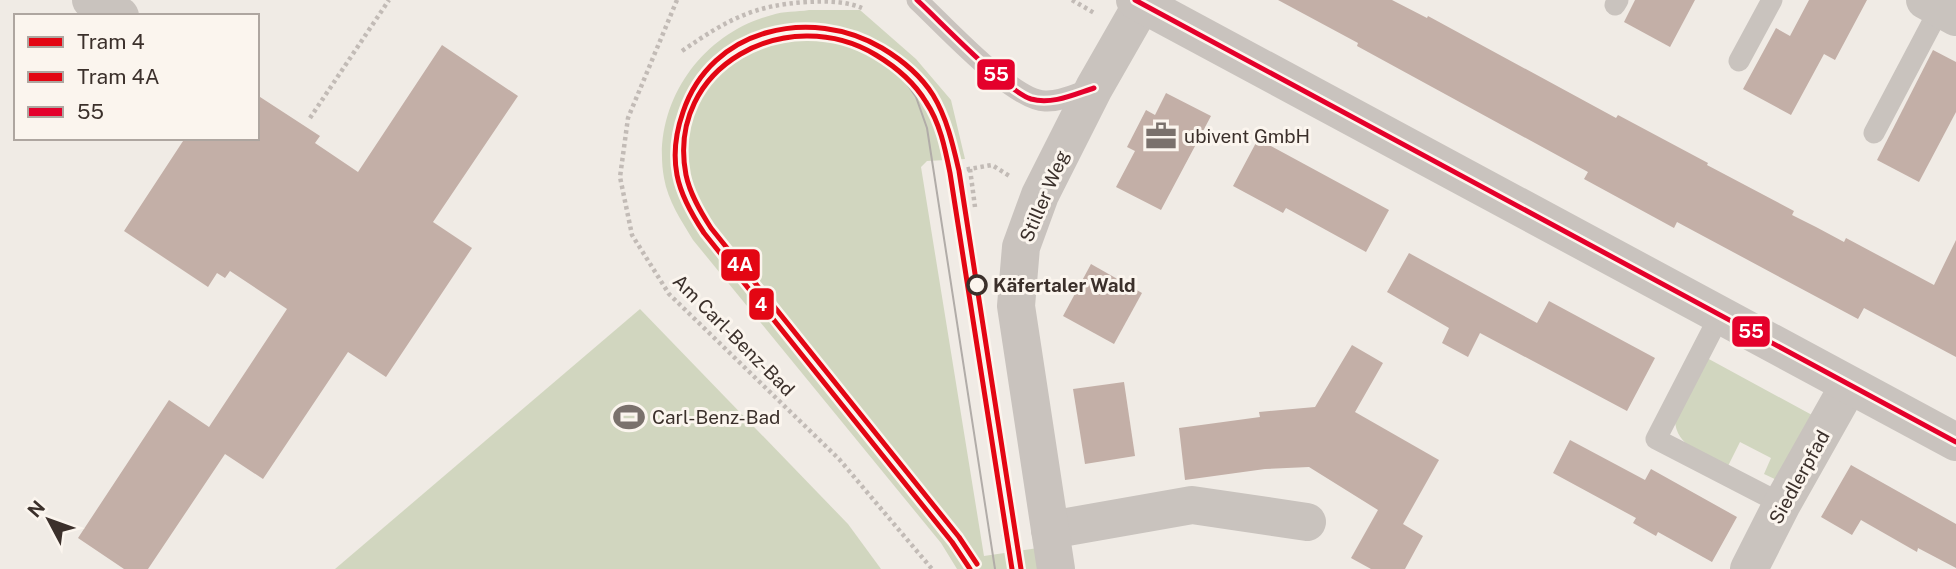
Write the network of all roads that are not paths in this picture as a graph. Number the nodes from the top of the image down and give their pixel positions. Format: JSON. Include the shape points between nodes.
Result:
{"nodes":[{"id":1,"x":91,"y":0,"type":"edge"},
{"id":2,"x":918,"y":0,"type":"edge"},
{"id":3,"x":1772,"y":0,"type":"edge"},
{"id":4,"x":1138,"y":2,"type":"edge"},
{"id":5,"x":1940,"y":8,"type":"edge"},
{"id":6,"x":116,"y":14,"type":"edge"},
{"id":7,"x":1739,"y":61,"type":"dead end"},
{"id":8,"x":1094,"y":88,"type":"junction"},
{"id":9,"x":1874,"y":133,"type":"dead end"},
{"id":10,"x":1719,"y":317,"type":"junction"},
{"id":11,"x":1849,"y":385,"type":"junction"},
{"id":12,"x":1956,"y":442,"type":"edge"},
{"id":13,"x":1782,"y":504,"type":"junction"},
{"id":14,"x":1307,"y":522,"type":"dead end"},
{"id":15,"x":1050,"y":530,"type":"junction"},
{"id":16,"x":1056,"y":569,"type":"edge"},
{"id":17,"x":1749,"y":569,"type":"edge"}],
"edges":[{"from":1,"to":6,"type":"street"},
{"from":2,"to":8,"type":"lane","via":[[1009,86],[1030,99],[1060,99]]},
{"from":3,"to":7,"type":"lane"},
{"from":4,"to":8,"type":"street","name":"Stiller Weg"},
{"from":4,"to":10,"type":"street"},
{"from":5,"to":9,"type":"lane"},
{"from":8,"to":15,"type":"street","name":"Stiller Weg","via":[[1040,195],[1021,247],[1016,306]]},
{"from":10,"to":11,"type":"street"},
{"from":10,"to":13,"type":"lane","via":[[1656,439]]},
{"from":11,"to":12,"type":"street"},
{"from":11,"to":13,"type":"street","name":"Siedlerpfad"},
{"from":13,"to":17,"type":"street","name":"Siedlerpfad"},
{"from":14,"to":15,"type":"street","via":[[1192,505]]},
{"from":15,"to":16,"type":"street","name":"Stiller Weg"}]}
